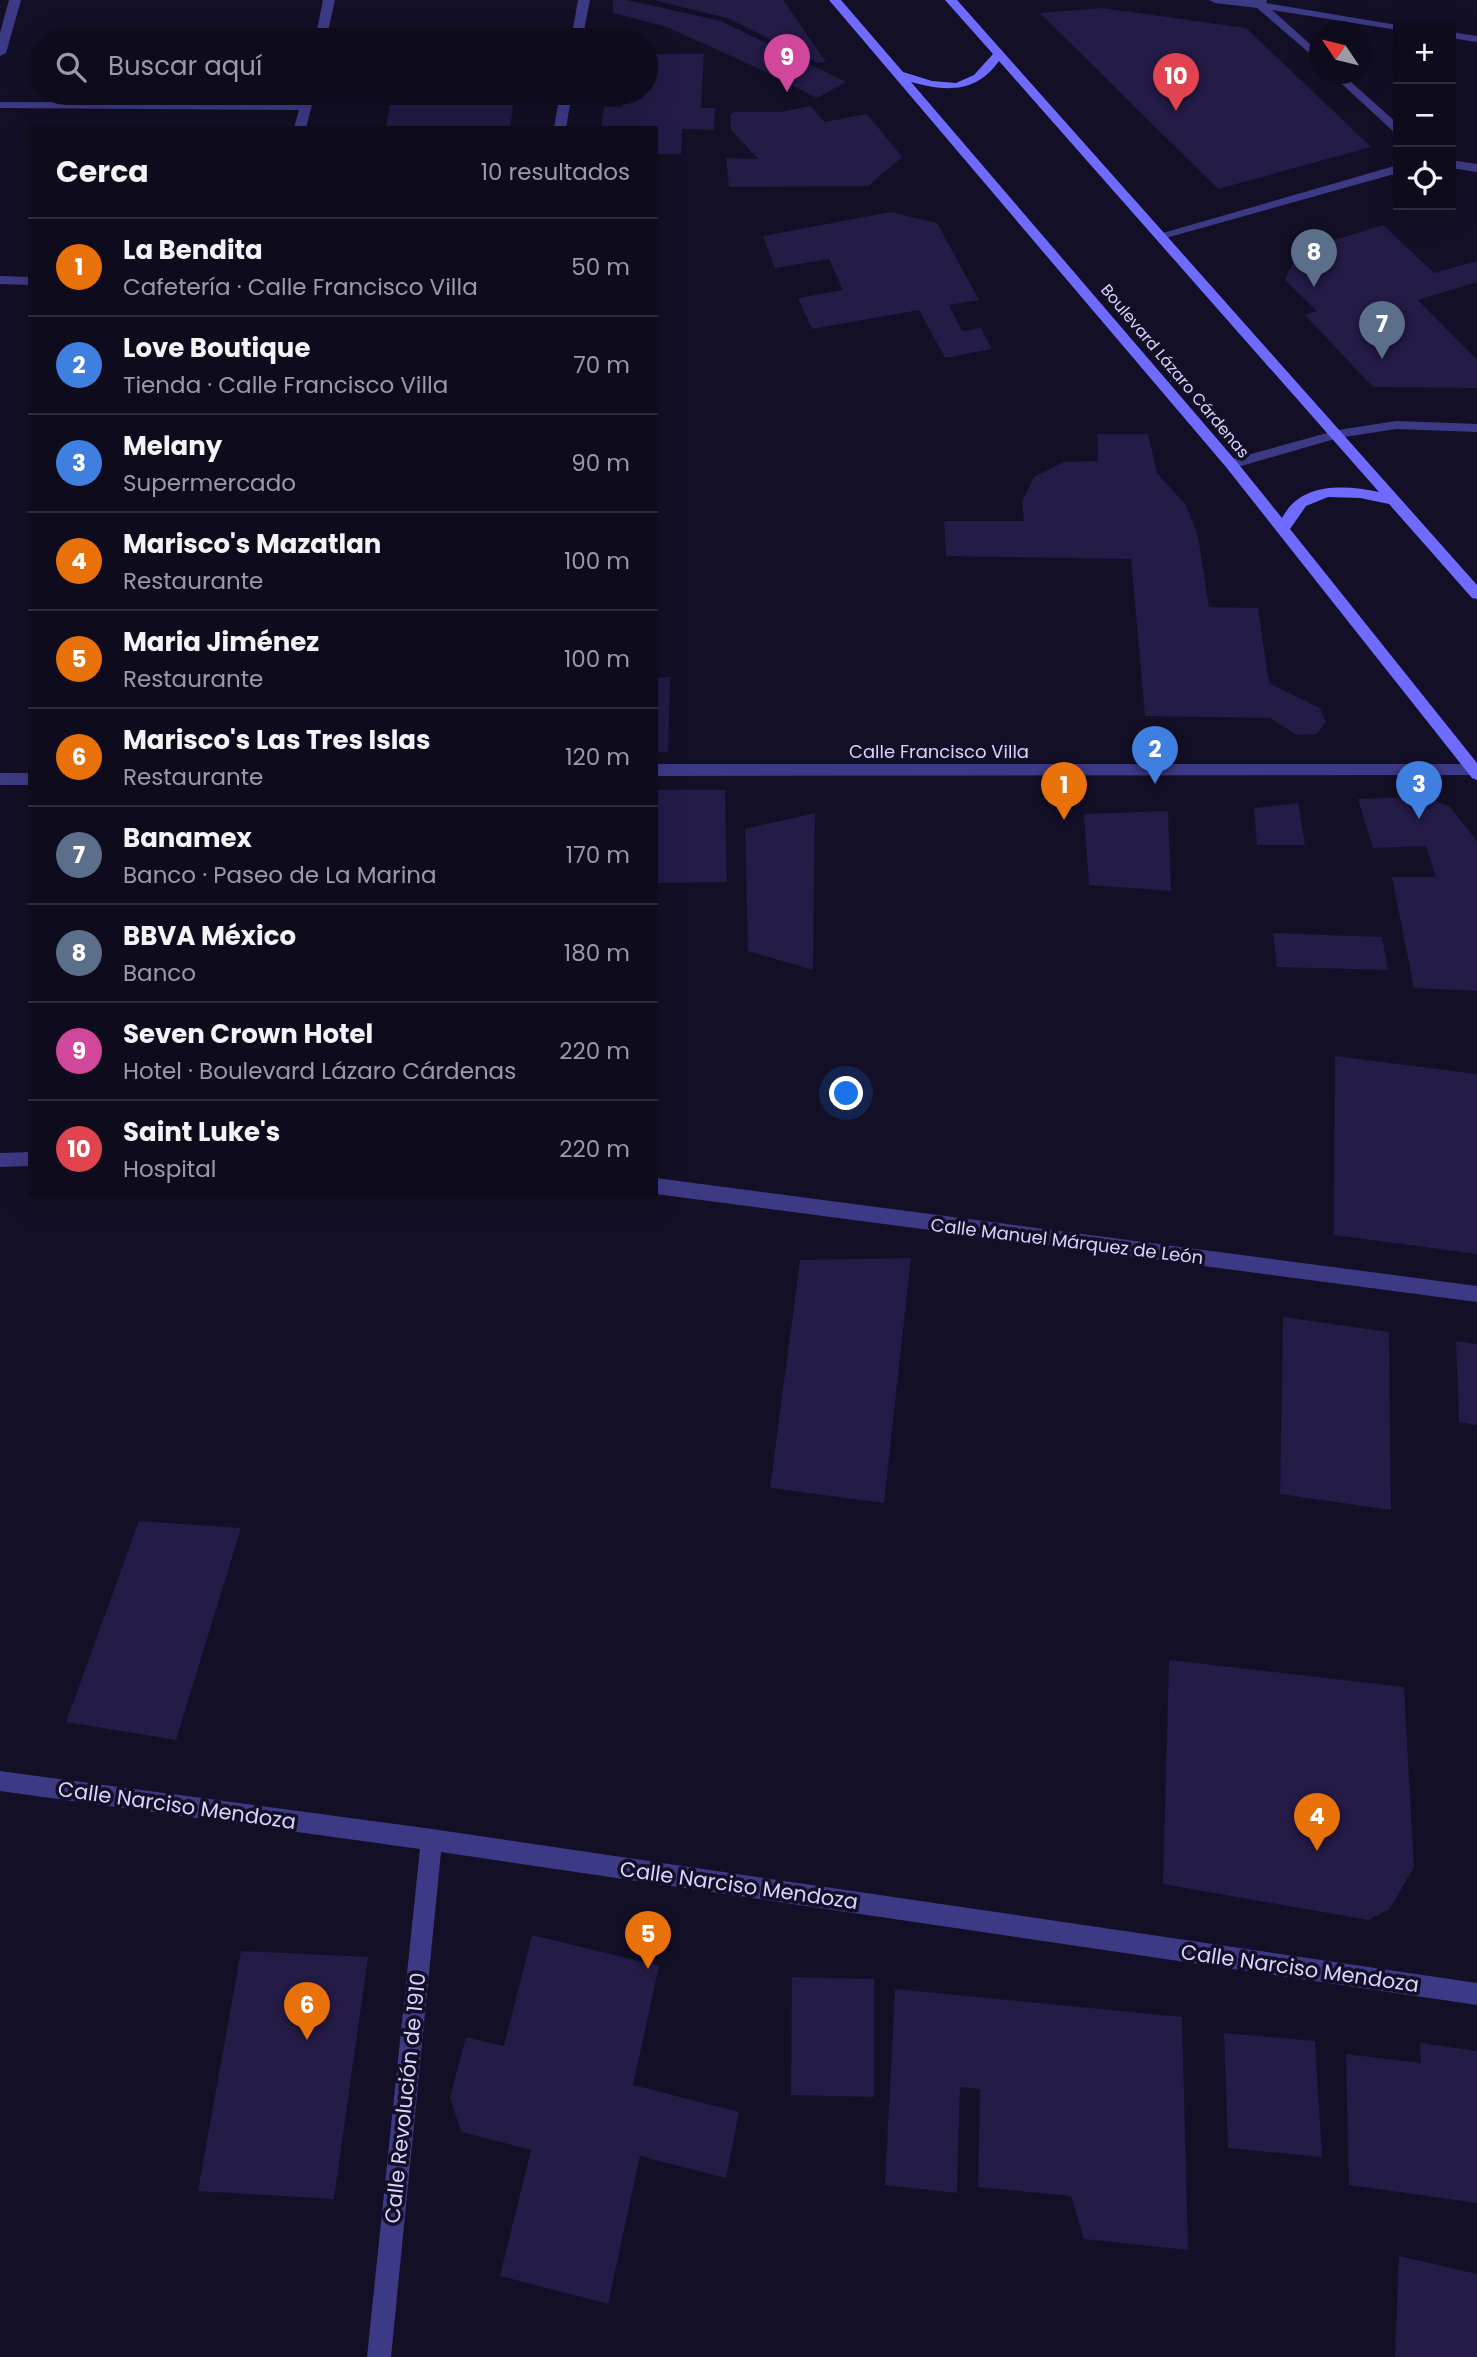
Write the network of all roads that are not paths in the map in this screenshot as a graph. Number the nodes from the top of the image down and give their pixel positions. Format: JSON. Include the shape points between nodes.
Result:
{"nodes":[{"id":1,"x":15,"y":0,"type":"edge"},
{"id":2,"x":329,"y":0,"type":"edge"},
{"id":3,"x":584,"y":0,"type":"edge"},
{"id":4,"x":835,"y":0,"type":"edge"},
{"id":5,"x":951,"y":0,"type":"edge"},
{"id":6,"x":1215,"y":0,"type":"edge"},
{"id":7,"x":1260,"y":2,"type":"edge"},
{"id":8,"x":1393,"y":26,"type":"edge"},
{"id":9,"x":323,"y":28,"type":"edge"},
{"id":10,"x":578,"y":28,"type":"edge"},
{"id":11,"x":1456,"y":36,"type":"edge"},
{"id":12,"x":1477,"y":39,"type":"edge"},
{"id":13,"x":1309,"y":49,"type":"edge"},
{"id":14,"x":0,"y":53,"type":"edge"},
{"id":15,"x":999,"y":54,"type":"junction"},
{"id":16,"x":901,"y":75,"type":"junction"},
{"id":17,"x":1347,"y":84,"type":"edge"},
{"id":18,"x":0,"y":105,"type":"edge"},
{"id":19,"x":564,"y":105,"type":"edge"},
{"id":20,"x":306,"y":107,"type":"joint"},
{"id":21,"x":1393,"y":125,"type":"edge"},
{"id":22,"x":301,"y":126,"type":"edge"},
{"id":23,"x":559,"y":126,"type":"edge"},
{"id":24,"x":1456,"y":165,"type":"edge"},
{"id":25,"x":1477,"y":168,"type":"edge"},
{"id":26,"x":1393,"y":170,"type":"edge"},
{"id":27,"x":1161,"y":236,"type":"junction"},
{"id":28,"x":0,"y":280,"type":"edge"},
{"id":29,"x":28,"y":281,"type":"edge"},
{"id":30,"x":1477,"y":428,"type":"edge"},
{"id":31,"x":1338,"y":434,"type":"junction"},
{"id":32,"x":1231,"y":464,"type":"junction"},
{"id":33,"x":1393,"y":500,"type":"junction"},
{"id":34,"x":1282,"y":531,"type":"junction"},
{"id":35,"x":1477,"y":594,"type":"edge"},
{"id":36,"x":658,"y":770,"type":"edge"},
{"id":37,"x":1475,"y":772,"type":"edge"},
{"id":38,"x":0,"y":779,"type":"edge"},
{"id":39,"x":28,"y":779,"type":"edge"},
{"id":40,"x":28,"y":1159,"type":"edge"},
{"id":41,"x":0,"y":1160,"type":"edge"},
{"id":42,"x":658,"y":1186,"type":"edge"},
{"id":43,"x":1477,"y":1294,"type":"edge"},
{"id":44,"x":0,"y":1781,"type":"edge"},
{"id":45,"x":432,"y":1840,"type":"junction"},
{"id":46,"x":1477,"y":1994,"type":"edge"},
{"id":47,"x":379,"y":2357,"type":"edge"}],
"edges":[{"from":1,"to":14,"type":"street"},
{"from":2,"to":9,"type":"street"},
{"from":3,"to":10,"type":"street"},
{"from":4,"to":16,"type":"main road","name":"Boulevard Lázaro Cárdenas"},
{"from":5,"to":15,"type":"main road"},
{"from":6,"to":7,"type":"street"},
{"from":7,"to":8,"type":"street"},
{"from":7,"to":13,"type":"street"},
{"from":11,"to":12,"type":"street"},
{"from":15,"to":16,"type":"main road","via":[[979,78],[962,88],[928,85]]},
{"from":15,"to":27,"type":"main road"},
{"from":16,"to":32,"type":"main road","name":"Boulevard Lázaro Cárdenas"},
{"from":17,"to":21,"type":"street"},
{"from":18,"to":20,"type":"street"},
{"from":19,"to":23,"type":"street"},
{"from":20,"to":22,"type":"street"},
{"from":24,"to":25,"type":"street"},
{"from":26,"to":27,"type":"street"},
{"from":27,"to":31,"type":"main road"},
{"from":28,"to":29,"type":"street"},
{"from":30,"to":31,"type":"street","via":[[1396,425]]},
{"from":31,"to":32,"type":"street"},
{"from":31,"to":33,"type":"main road"},
{"from":32,"to":34,"type":"main road","name":"Boulevard Lázaro Cárdenas"},
{"from":33,"to":34,"type":"main road","via":[[1348,492],[1318,493],[1289,513]]},
{"from":33,"to":35,"type":"main road"},
{"from":34,"to":37,"type":"main road","name":"Boulevard Lázaro Cárdenas"},
{"from":36,"to":37,"type":"street","name":"Calle Francisco Villa"},
{"from":38,"to":39,"type":"street"},
{"from":40,"to":41,"type":"street"},
{"from":42,"to":43,"type":"street","name":"Calle Manuel Márquez de León"},
{"from":44,"to":45,"type":"street","name":"Calle Narciso Mendoza"},
{"from":45,"to":46,"type":"street","name":"Calle Narciso Mendoza"},
{"from":45,"to":47,"type":"street","name":"Calle Revolución de 1910"}]}
